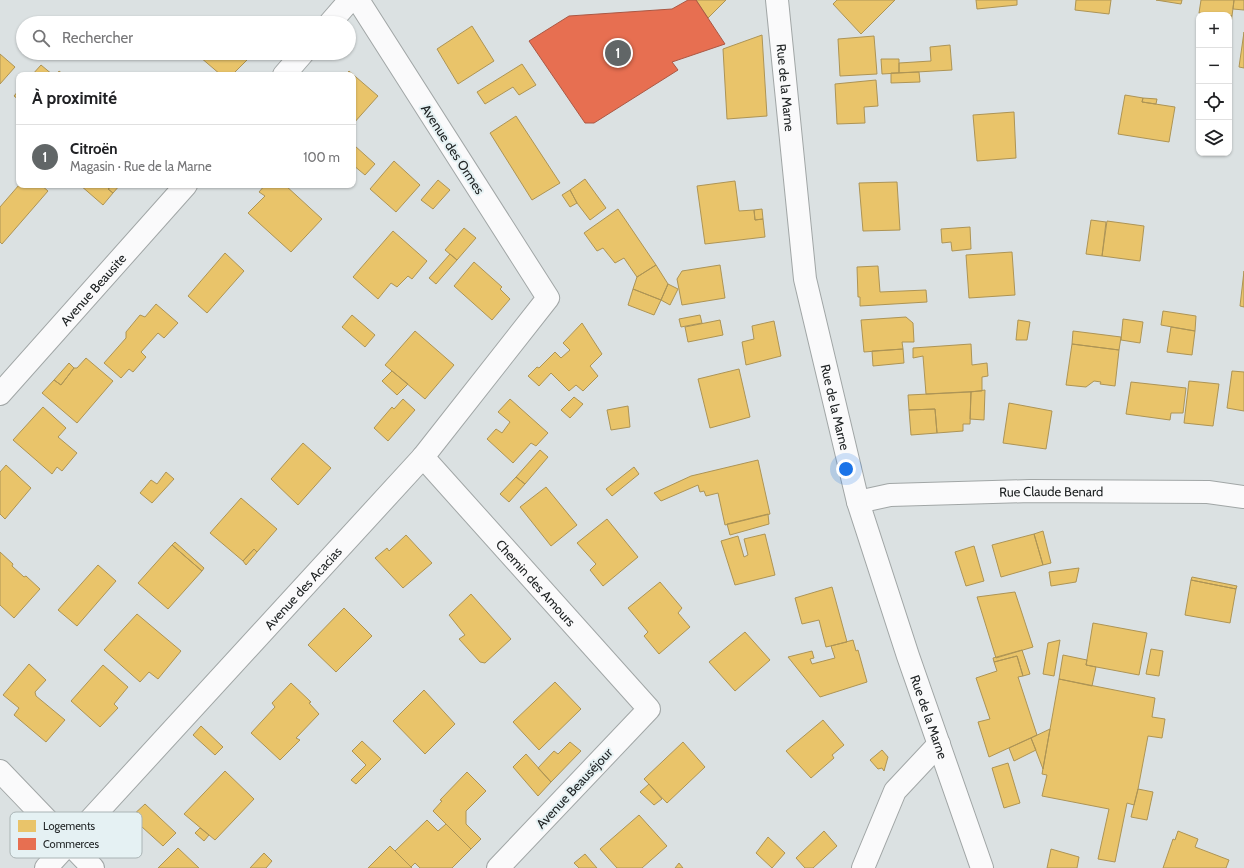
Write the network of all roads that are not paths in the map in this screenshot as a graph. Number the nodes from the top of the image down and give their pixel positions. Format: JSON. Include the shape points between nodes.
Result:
{"nodes":[{"id":1,"x":350,"y":0,"type":"edge"},
{"id":2,"x":358,"y":0,"type":"edge"},
{"id":3,"x":777,"y":0,"type":"edge"},
{"id":4,"x":336,"y":16,"type":"edge"},
{"id":5,"x":297,"y":60,"type":"edge"},
{"id":6,"x":287,"y":72,"type":"edge"},
{"id":7,"x":183,"y":188,"type":"edge"},
{"id":8,"x":548,"y":298,"type":"joint"},
{"id":9,"x":0,"y":394,"type":"edge"},
{"id":10,"x":423,"y":457,"type":"junction"},
{"id":11,"x":1244,"y":497,"type":"edge"},
{"id":12,"x":858,"y":502,"type":"junction"},
{"id":13,"x":649,"y":709,"type":"joint"},
{"id":14,"x":939,"y":744,"type":"junction"},
{"id":15,"x":0,"y":771,"type":"edge"},
{"id":16,"x":39,"y":812,"type":"edge"},
{"id":17,"x":96,"y":812,"type":"edge"},
{"id":18,"x":54,"y":858,"type":"edge"},
{"id":19,"x":83,"y":858,"type":"edge"},
{"id":20,"x":46,"y":868,"type":"edge"},
{"id":21,"x":93,"y":868,"type":"edge"},
{"id":22,"x":498,"y":868,"type":"edge"},
{"id":23,"x":863,"y":868,"type":"edge"},
{"id":24,"x":982,"y":868,"type":"edge"}],
"edges":[{"from":1,"to":4,"type":"street"},
{"from":2,"to":8,"type":"street","name":"Avenue des Ormes"},
{"from":3,"to":12,"type":"street","name":"Rue de la Marne","via":[[805,279]]},
{"from":5,"to":6,"type":"street"},
{"from":7,"to":9,"type":"street","name":"Avenue Beausite"},
{"from":8,"to":10,"type":"street","name":"Avenue des Acacias"},
{"from":10,"to":13,"type":"street","name":"Chemin des Amours"},
{"from":10,"to":17,"type":"street","name":"Avenue des Acacias"},
{"from":11,"to":12,"type":"street","name":"Rue Claude Benard","via":[[1208,492],[1030,491],[890,495]]},
{"from":12,"to":14,"type":"street","name":"Rue de la Marne"},
{"from":13,"to":22,"type":"street","name":"Avenue Beauséjour"},
{"from":14,"to":23,"type":"street","via":[[895,791]]},
{"from":14,"to":24,"type":"street","name":"Rue de la Marne"},
{"from":15,"to":16,"type":"street"},
{"from":18,"to":20,"type":"street","name":"Avenue des Acacias"},
{"from":19,"to":21,"type":"street"}]}
